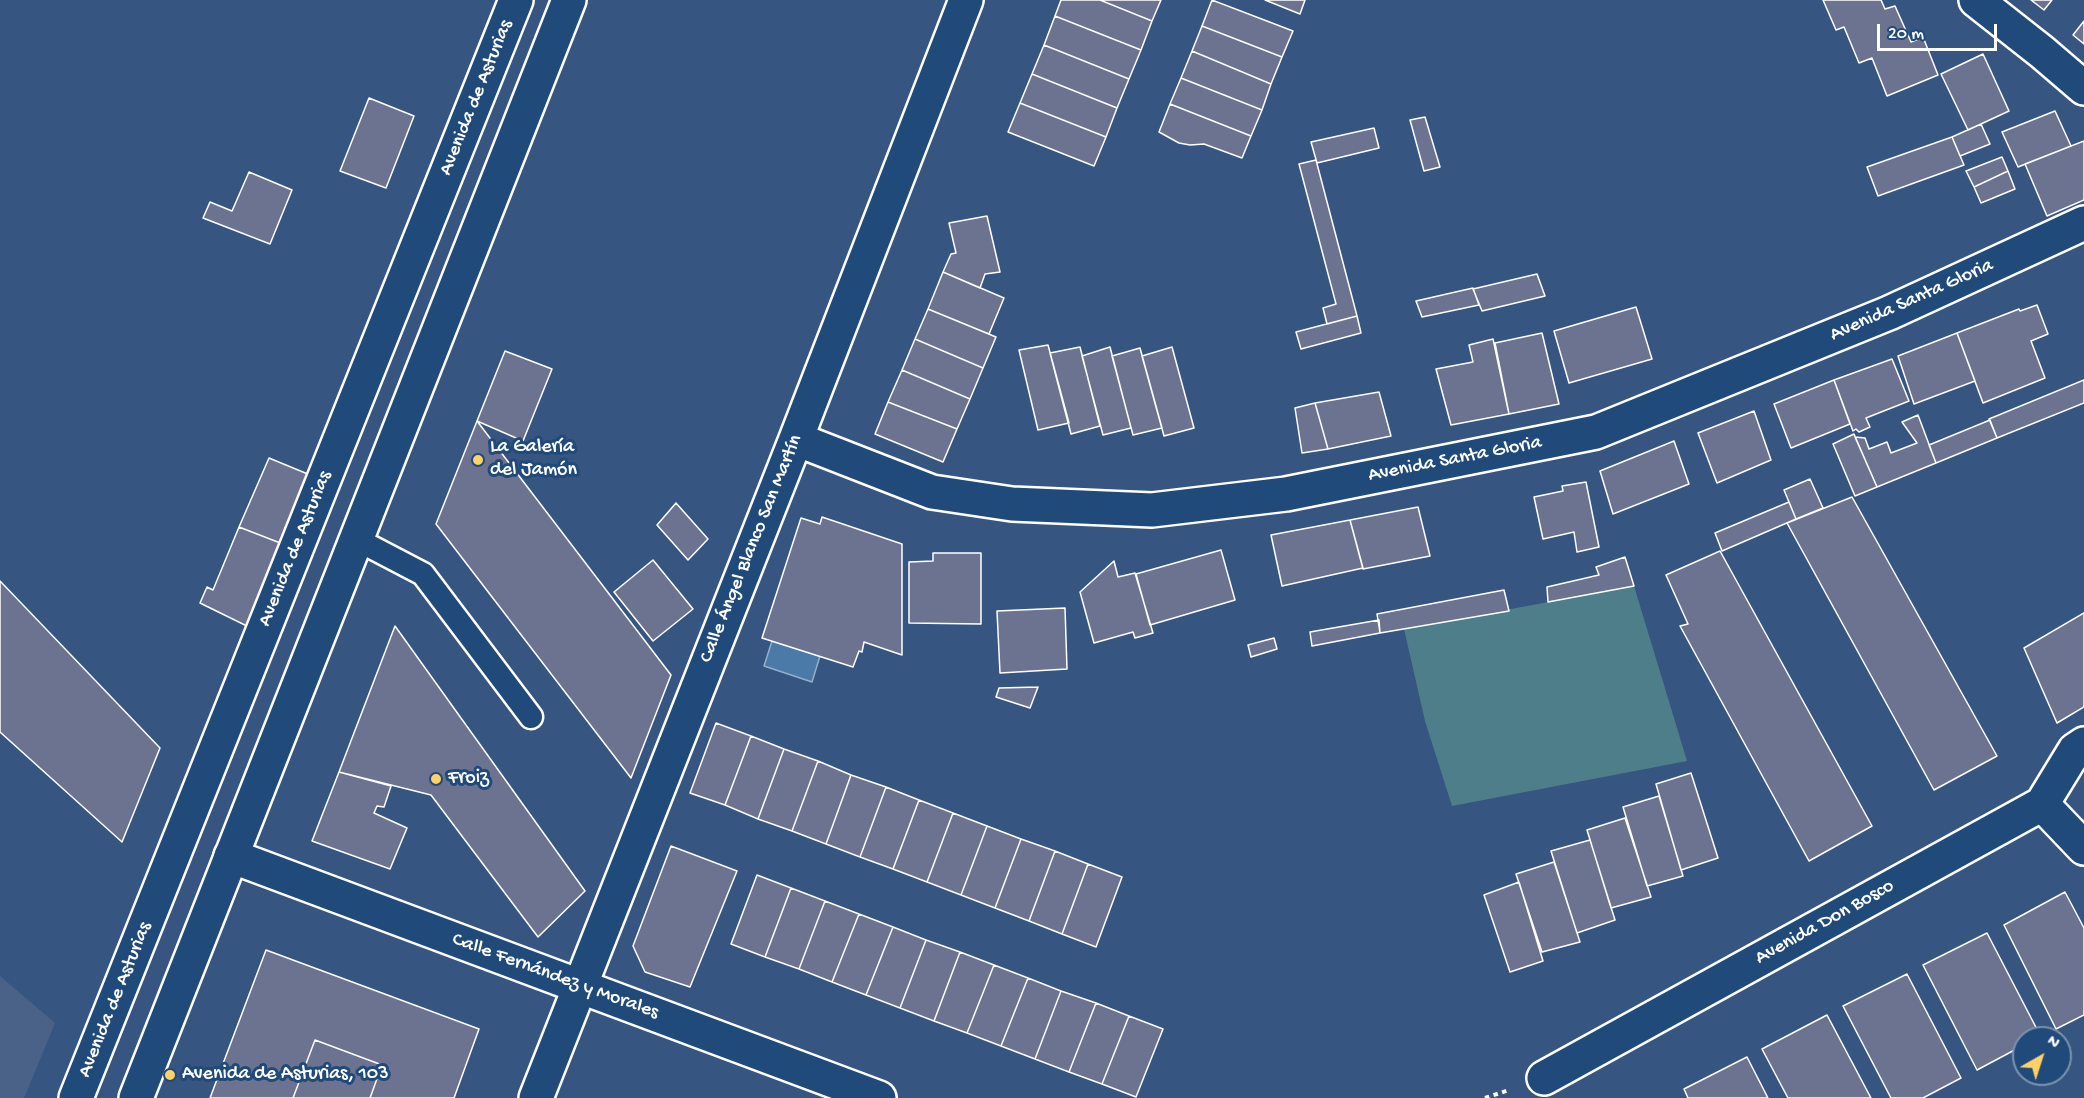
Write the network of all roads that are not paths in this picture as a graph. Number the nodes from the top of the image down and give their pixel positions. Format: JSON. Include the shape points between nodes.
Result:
{"nodes":[{"id":1,"x":516,"y":0,"type":"edge"},
{"id":2,"x":568,"y":0,"type":"edge"},
{"id":3,"x":966,"y":0,"type":"edge"},
{"id":4,"x":1976,"y":0,"type":"edge"},
{"id":5,"x":2084,"y":88,"type":"edge"},
{"id":6,"x":2084,"y":223,"type":"edge"},
{"id":7,"x":796,"y":439,"type":"junction"},
{"id":8,"x":356,"y":539,"type":"junction"},
{"id":9,"x":531,"y":717,"type":"dead end"},
{"id":10,"x":2084,"y":744,"type":"edge"},
{"id":11,"x":2042,"y":804,"type":"junction"},
{"id":12,"x":2084,"y":848,"type":"edge"},
{"id":13,"x":231,"y":856,"type":"junction"},
{"id":14,"x":579,"y":986,"type":"junction"},
{"id":15,"x":1544,"y":1078,"type":"dead end"},
{"id":16,"x":76,"y":1098,"type":"edge"},
{"id":17,"x":136,"y":1098,"type":"edge"},
{"id":18,"x":536,"y":1098,"type":"edge"},
{"id":19,"x":879,"y":1098,"type":"edge"}],
"edges":[{"from":1,"to":16,"type":"street","name":"Avenida de Asturias"},
{"from":2,"to":8,"type":"street"},
{"from":3,"to":7,"type":"street","name":"Calle Ángel Blanco San Martín"},
{"from":4,"to":5,"type":"street"},
{"from":6,"to":7,"type":"street","name":"Avenida Santa Gloria","via":[[1889,313],[1596,432],[1286,494],[1152,510],[1012,504],[932,492]]},
{"from":7,"to":14,"type":"street","name":"Calle Ángel Blanco San Martín"},
{"from":8,"to":9,"type":"lane","via":[[423,574]]},
{"from":8,"to":13,"type":"street"},
{"from":10,"to":11,"type":"street","name":"Avenida Don Bosco","via":[[2075,750]]},
{"from":11,"to":12,"type":"street"},
{"from":11,"to":15,"type":"street","name":"Avenida Don Bosco"},
{"from":13,"to":14,"type":"street","name":"Calle Fernández y Morales"},
{"from":13,"to":17,"type":"street"},
{"from":14,"to":18,"type":"street","name":"Calle Ángel Blanco San Martín"},
{"from":14,"to":19,"type":"street","name":"Calle Fernández y Morales"}]}
